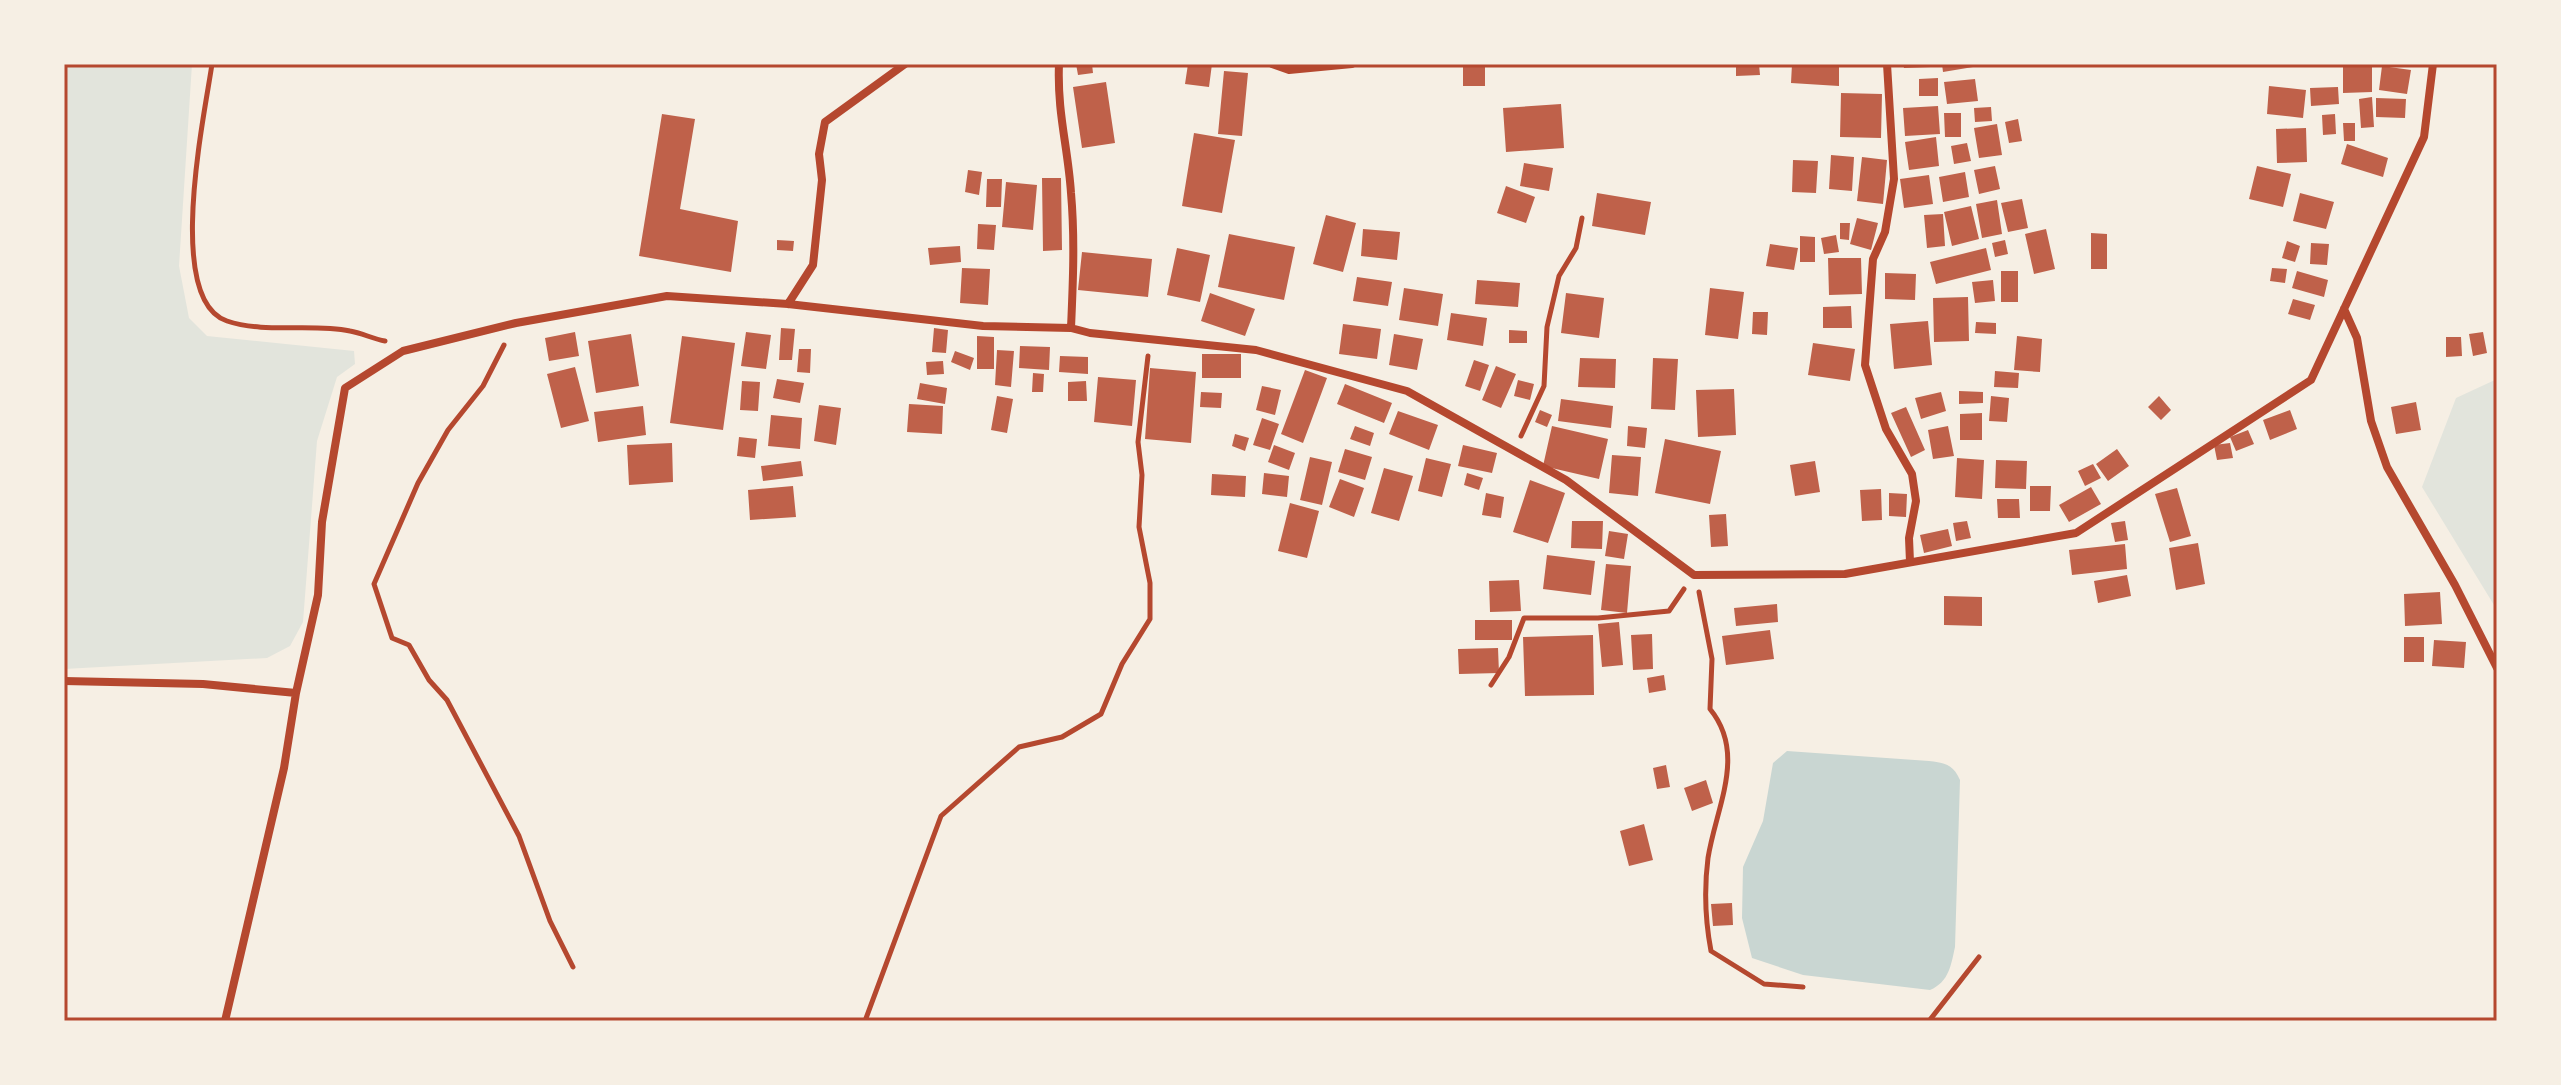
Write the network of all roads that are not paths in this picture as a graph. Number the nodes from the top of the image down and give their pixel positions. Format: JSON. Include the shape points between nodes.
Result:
{"nodes":[{"id":1,"x":905,"y":64,"type":"edge"},
{"id":2,"x":1059,"y":64,"type":"edge"},
{"id":3,"x":1272,"y":64,"type":"edge"},
{"id":4,"x":1352,"y":64,"type":"edge"},
{"id":5,"x":1887,"y":64,"type":"edge"},
{"id":6,"x":2433,"y":64,"type":"edge"},
{"id":7,"x":788,"y":304,"type":"junction"},
{"id":8,"x":2344,"y":309,"type":"junction"},
{"id":9,"x":1071,"y":328,"type":"junction"},
{"id":10,"x":1910,"y":562,"type":"junction"},
{"id":11,"x":2497,"y":668,"type":"edge"},
{"id":12,"x":64,"y":681,"type":"edge"},
{"id":13,"x":296,"y":693,"type":"junction"},
{"id":14,"x":225,"y":1021,"type":"edge"}],
"edges":[{"from":1,"to":7,"type":"street","via":[[825,122],[813,265]]},
{"from":2,"to":9,"type":"street","via":[[1074,255]]},
{"from":3,"to":4,"type":"street","via":[[1289,70]]},
{"from":5,"to":10,"type":"street","via":[[1894,179],[1885,232],[1871,271],[1865,365],[1886,429],[1912,474],[1916,501]]},
{"from":6,"to":8,"type":"street","via":[[2424,137]]},
{"from":7,"to":9,"type":"street","via":[[983,326]]},
{"from":7,"to":13,"type":"street","via":[[667,296],[516,323],[403,351],[345,388],[322,522],[318,595]]},
{"from":8,"to":10,"type":"street","via":[[2311,380],[2076,533]]},
{"from":8,"to":11,"type":"street","via":[[2357,338],[2371,421],[2387,467]]},
{"from":9,"to":10,"type":"street","via":[[1256,350],[1407,391],[1566,480],[1694,575],[1845,574]]},
{"from":12,"to":13,"type":"street","via":[[203,684]]},
{"from":13,"to":14,"type":"street","via":[[284,768]]}]}
